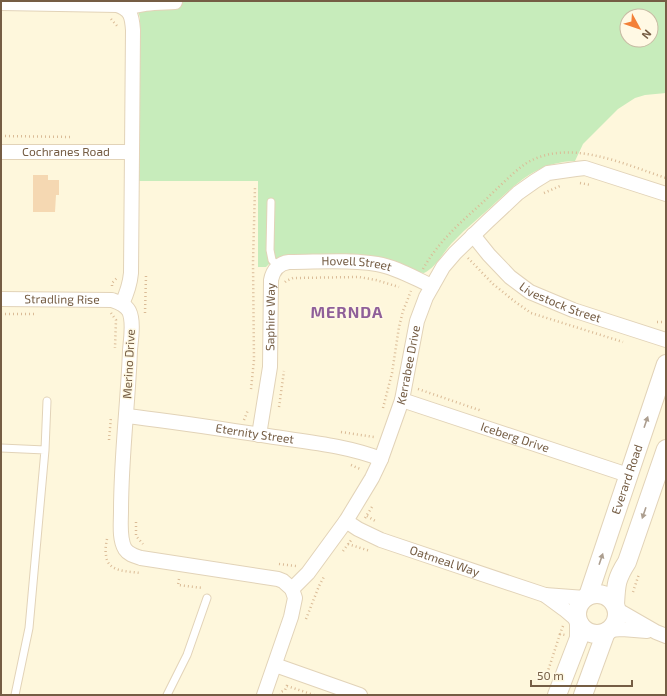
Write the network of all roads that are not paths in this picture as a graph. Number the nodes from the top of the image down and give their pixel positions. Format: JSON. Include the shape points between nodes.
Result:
{"nodes":[{"id":1,"x":175,"y":2,"type":"dead end"},
{"id":2,"x":1,"y":3,"type":"edge"},
{"id":3,"x":126,"y":9,"type":"junction"},
{"id":4,"x":1,"y":152,"type":"edge"},
{"id":5,"x":131,"y":152,"type":"junction"},
{"id":6,"x":666,"y":194,"type":"edge"},
{"id":7,"x":271,"y":202,"type":"dead end"},
{"id":8,"x":473,"y":235,"type":"junction"},
{"id":9,"x":278,"y":267,"type":"junction"},
{"id":10,"x":432,"y":286,"type":"junction"},
{"id":11,"x":1,"y":299,"type":"edge"},
{"id":12,"x":117,"y":302,"type":"junction"},
{"id":13,"x":666,"y":340,"type":"edge"},
{"id":14,"x":666,"y":364,"type":"edge"},
{"id":15,"x":402,"y":400,"type":"junction"},
{"id":16,"x":47,"y":401,"type":"dead end"},
{"id":17,"x":126,"y":416,"type":"junction"},
{"id":18,"x":260,"y":435,"type":"junction"},
{"id":19,"x":1,"y":448,"type":"edge"},
{"id":20,"x":666,"y":449,"type":"edge"},
{"id":21,"x":45,"y":450,"type":"junction"},
{"id":22,"x":381,"y":459,"type":"junction"},
{"id":23,"x":628,"y":475,"type":"junction"},
{"id":24,"x":660,"y":486,"type":"edge"},
{"id":25,"x":346,"y":522,"type":"junction"},
{"id":26,"x":292,"y":589,"type":"junction"},
{"id":27,"x":545,"y":595,"type":"junction"},
{"id":28,"x":586,"y":597,"type":"junction"},
{"id":29,"x":207,"y":598,"type":"road end"},
{"id":30,"x":616,"y":607,"type":"junction"},
{"id":31,"x":578,"y":621,"type":"junction"},
{"id":32,"x":607,"y":631,"type":"junction"},
{"id":33,"x":661,"y":634,"type":"edge"},
{"id":34,"x":275,"y":666,"type":"junction"},
{"id":35,"x":15,"y":695,"type":"edge"},
{"id":36,"x":167,"y":695,"type":"edge"},
{"id":37,"x":264,"y":695,"type":"edge"},
{"id":38,"x":360,"y":695,"type":"edge"},
{"id":39,"x":557,"y":695,"type":"edge"},
{"id":40,"x":583,"y":695,"type":"edge"}],
"edges":[{"from":1,"to":3,"type":"street","via":[[142,4]]},
{"from":2,"to":3,"type":"street","via":[[107,4]]},
{"from":3,"to":5,"type":"street","via":[[132,19],[133,30]]},
{"from":4,"to":5,"type":"street","name":"Cochranes Road"},
{"from":5,"to":12,"type":"street","via":[[131,273],[130,283]]},
{"from":6,"to":8,"type":"street","name":"Kerrabee Drive","via":[[585,168],[548,173],[518,193]]},
{"from":7,"to":9,"type":"lane","name":"Saphire Way","via":[[270,250],[272,260]]},
{"from":8,"to":10,"type":"street","name":"Kerrabee Drive","via":[[443,267]]},
{"from":8,"to":13,"type":"street","name":"Livestock Street","via":[[510,277],[530,292],[573,310]]},
{"from":9,"to":10,"type":"street","name":"Hovell Street","via":[[285,262],[378,264],[391,268],[414,285]]},
{"from":9,"to":18,"type":"street","name":"Saphire Way","via":[[272,275],[270,367]]},
{"from":10,"to":15,"type":"street","name":"Kerrabee Drive","via":[[417,321]]},
{"from":11,"to":12,"type":"street","name":"Stradling Rise"},
{"from":12,"to":17,"type":"street","name":"Merino Drive","via":[[129,312],[131,328]]},
{"from":23,"to":14,"type":"street","name":"Everard Road","one_way":true},
{"from":15,"to":22,"type":"street","name":"Kerrabee Drive"},
{"from":15,"to":23,"type":"street","name":"Iceberg Drive"},
{"from":16,"to":21,"type":"lane"},
{"from":17,"to":18,"type":"street","name":"Eternity Street"},
{"from":17,"to":26,"type":"street","name":"Merino Drive","via":[[121,533],[128,553],[141,558],[283,580]]},
{"from":18,"to":22,"type":"street","name":"Eternity Street","via":[[345,447]]},
{"from":19,"to":21,"type":"lane"},
{"from":20,"to":24,"type":"street"},
{"from":21,"to":35,"type":"lane","via":[[29,628]]},
{"from":22,"to":25,"type":"street","name":"Kerrabee Drive"},
{"from":28,"to":23,"type":"street","name":"Everard Road","one_way":true},
{"from":24,"to":30,"type":"street","one_way":true,"via":[[620,573],[616,587]]},
{"from":25,"to":26,"type":"street","name":"Kerrabee Drive","via":[[302,569]]},
{"from":25,"to":27,"type":"street","name":"Oatmeal Way","via":[[381,540]]},
{"from":26,"to":34,"type":"street","via":[[294,606]]},
{"from":27,"to":28,"type":"street","name":"Oatmeal Way"},
{"from":27,"to":31,"type":"street","name":"Oatmeal Way"},
{"from":28,"to":30,"type":"street","via":[[600,594],[606,596]]},
{"from":28,"to":31,"type":"street","via":[[578,608]]},
{"from":29,"to":36,"type":"lane","via":[[187,655]]},
{"from":30,"to":32,"type":"street","via":[[616,620]]},
{"from":30,"to":33,"type":"street"},
{"from":31,"to":32,"type":"street","via":[[593,634]]},
{"from":31,"to":39,"type":"street","via":[[579,638]]},
{"from":32,"to":33,"type":"street","via":[[632,629]]},
{"from":32,"to":40,"type":"street"},
{"from":34,"to":37,"type":"street"},
{"from":34,"to":38,"type":"street"}]}
